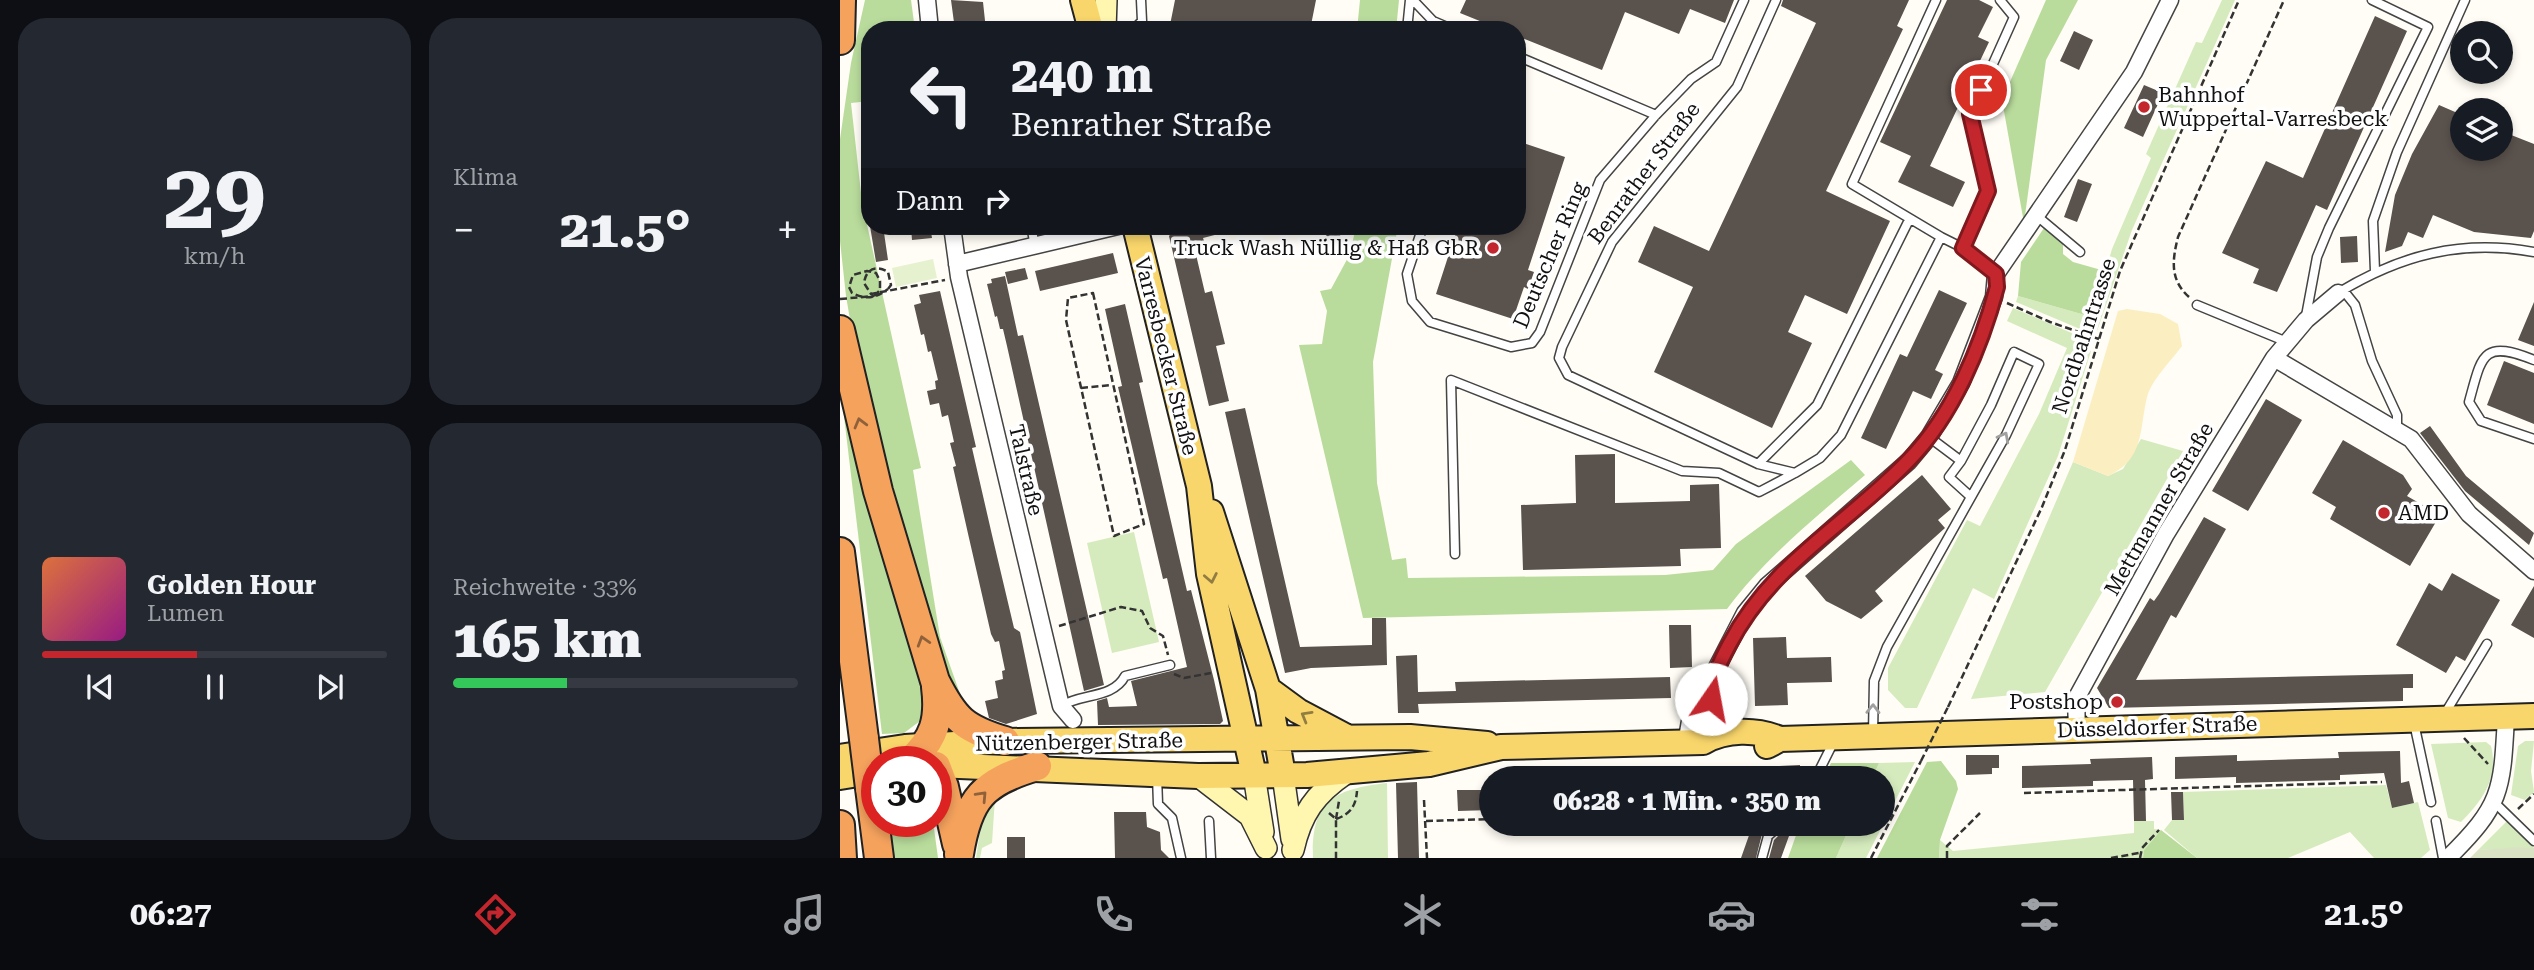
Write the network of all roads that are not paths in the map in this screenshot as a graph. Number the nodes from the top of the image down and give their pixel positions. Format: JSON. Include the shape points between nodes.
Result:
{"nodes":[{"id":1,"x":840,"y":0,"type":"edge"},
{"id":2,"x":927,"y":0,"type":"edge"},
{"id":3,"x":1083,"y":0,"type":"edge"},
{"id":4,"x":1106,"y":0,"type":"edge"},
{"id":5,"x":1141,"y":0,"type":"edge"},
{"id":6,"x":1412,"y":0,"type":"edge"},
{"id":7,"x":1744,"y":0,"type":"edge"},
{"id":8,"x":1776,"y":0,"type":"edge"},
{"id":9,"x":1936,"y":0,"type":"edge"},
{"id":10,"x":2000,"y":0,"type":"edge"},
{"id":11,"x":2170,"y":0,"type":"edge"},
{"id":12,"x":2372,"y":0,"type":"edge"},
{"id":13,"x":2465,"y":0,"type":"edge"},
{"id":14,"x":929,"y":21,"type":"edge"},
{"id":15,"x":1088,"y":21,"type":"edge"},
{"id":16,"x":1105,"y":21,"type":"edge"},
{"id":17,"x":1142,"y":21,"type":"edge"},
{"id":18,"x":1408,"y":21,"type":"edge"},
{"id":19,"x":1433,"y":21,"type":"edge"},
{"id":20,"x":840,"y":40,"type":"edge"},
{"id":21,"x":1526,"y":60,"type":"edge"},
{"id":22,"x":1656,"y":115,"type":"junction"},
{"id":23,"x":2037,"y":216,"type":"junction"},
{"id":24,"x":1909,"y":220,"type":"junction"},
{"id":25,"x":953,"y":235,"type":"edge"},
{"id":26,"x":1033,"y":235,"type":"edge"},
{"id":27,"x":1081,"y":235,"type":"edge"},
{"id":28,"x":1137,"y":235,"type":"edge"},
{"id":29,"x":1420,"y":235,"type":"edge"},
{"id":30,"x":1941,"y":237,"type":"junction"},
{"id":31,"x":1035,"y":246,"type":"junction"},
{"id":32,"x":1963,"y":248,"type":"junction"},
{"id":33,"x":2080,"y":252,"type":"dead end"},
{"id":34,"x":2534,"y":252,"type":"edge"},
{"id":35,"x":958,"y":271,"type":"junction"},
{"id":36,"x":2375,"y":271,"type":"junction"},
{"id":37,"x":1996,"y":274,"type":"junction"},
{"id":38,"x":2341,"y":291,"type":"junction"},
{"id":39,"x":2197,"y":305,"type":"road end"},
{"id":40,"x":2306,"y":320,"type":"junction"},
{"id":41,"x":840,"y":330,"type":"edge"},
{"id":42,"x":2287,"y":342,"type":"junction"},
{"id":43,"x":2274,"y":358,"type":"junction"},
{"id":44,"x":2534,"y":360,"type":"edge"},
{"id":45,"x":2397,"y":430,"type":"junction"},
{"id":46,"x":1929,"y":437,"type":"junction"},
{"id":47,"x":2534,"y":439,"type":"edge"},
{"id":48,"x":1961,"y":461,"type":"junction"},
{"id":49,"x":1758,"y":464,"type":"junction"},
{"id":50,"x":1795,"y":473,"type":"junction"},
{"id":51,"x":1199,"y":486,"type":"junction"},
{"id":52,"x":1971,"y":497,"type":"junction"},
{"id":53,"x":840,"y":552,"type":"edge"},
{"id":54,"x":1455,"y":554,"type":"dead end"},
{"id":55,"x":2534,"y":571,"type":"edge"},
{"id":56,"x":2487,"y":644,"type":"dead end"},
{"id":57,"x":1170,"y":665,"type":"road end"},
{"id":58,"x":1712,"y":677,"type":"junction"},
{"id":59,"x":935,"y":681,"type":"junction"},
{"id":60,"x":1268,"y":689,"type":"junction"},
{"id":61,"x":1061,"y":706,"type":"junction"},
{"id":62,"x":2534,"y":716,"type":"edge"},
{"id":63,"x":2506,"y":717,"type":"junction"},
{"id":64,"x":2443,"y":718,"type":"junction"},
{"id":65,"x":2413,"y":719,"type":"junction"},
{"id":66,"x":1073,"y":720,"type":"dead end"},
{"id":67,"x":2077,"y":730,"type":"junction"},
{"id":68,"x":1873,"y":736,"type":"junction"},
{"id":69,"x":1248,"y":738,"type":"junction"},
{"id":70,"x":1348,"y":738,"type":"junction"},
{"id":71,"x":1836,"y":738,"type":"junction"},
{"id":72,"x":1278,"y":739,"type":"junction"},
{"id":73,"x":1701,"y":740,"type":"junction"},
{"id":74,"x":1004,"y":741,"type":"junction"},
{"id":75,"x":866,"y":746,"type":"edge"},
{"id":76,"x":929,"y":746,"type":"edge"},
{"id":77,"x":1501,"y":747,"type":"junction"},
{"id":78,"x":952,"y":751,"type":"edge"},
{"id":79,"x":840,"y":757,"type":"edge"},
{"id":80,"x":861,"y":757,"type":"edge"},
{"id":81,"x":952,"y":759,"type":"edge"},
{"id":82,"x":1037,"y":766,"type":"junction"},
{"id":83,"x":1822,"y":766,"type":"edge"},
{"id":84,"x":1157,"y":773,"type":"junction"},
{"id":85,"x":1254,"y":775,"type":"junction"},
{"id":86,"x":1283,"y":775,"type":"junction"},
{"id":87,"x":1198,"y":776,"type":"junction"},
{"id":88,"x":840,"y":777,"type":"edge"},
{"id":89,"x":861,"y":779,"type":"edge"},
{"id":90,"x":1352,"y":779,"type":"junction"},
{"id":91,"x":2431,"y":802,"type":"dead end"},
{"id":92,"x":2494,"y":803,"type":"junction"},
{"id":93,"x":1209,"y":821,"type":"dead end"},
{"id":94,"x":2435,"y":821,"type":"dead end"},
{"id":95,"x":952,"y":824,"type":"edge"},
{"id":96,"x":840,"y":825,"type":"edge"},
{"id":97,"x":1768,"y":836,"type":"edge"},
{"id":98,"x":877,"y":837,"type":"edge"},
{"id":99,"x":2534,"y":841,"type":"edge"},
{"id":100,"x":1267,"y":853,"type":"edge"},
{"id":101,"x":1293,"y":854,"type":"edge"},
{"id":102,"x":959,"y":856,"type":"edge"},
{"id":103,"x":842,"y":858,"type":"edge"},
{"id":104,"x":879,"y":858,"type":"edge"},
{"id":105,"x":1181,"y":858,"type":"edge"},
{"id":106,"x":1211,"y":858,"type":"edge"},
{"id":107,"x":1762,"y":858,"type":"edge"},
{"id":108,"x":2446,"y":858,"type":"edge"}],
"edges":[{"from":1,"to":20,"type":"highway"},
{"from":2,"to":14,"type":"street"},
{"from":3,"to":15,"type":"main road"},
{"from":4,"to":16,"type":"street"},
{"from":5,"to":17,"type":"lane"},
{"from":6,"to":18,"type":"lane"},
{"from":6,"to":19,"type":"lane"},
{"from":7,"to":22,"type":"lane","name":"Deutscher Ring","via":[[1716,62],[1691,79]]},
{"from":8,"to":49,"type":"lane","name":"Benrather Straße","via":[[1737,87],[1612,242],[1559,358],[1568,374],[1580,382]]},
{"from":9,"to":24,"type":"lane","via":[[1852,184]]},
{"from":10,"to":32,"type":"lane","via":[[2014,17],[1970,114],[1988,191]]},
{"from":11,"to":23,"type":"street","via":[[2134,72]]},
{"from":12,"to":40,"type":"lane","via":[[2428,27],[2329,228],[2317,257]]},
{"from":13,"to":36,"type":"lane","via":[[2397,152],[2373,221]]},
{"from":21,"to":22,"type":"lane"},
{"from":22,"to":29,"type":"lane","name":"Deutscher Ring","via":[[1600,180],[1540,332],[1532,342],[1511,347],[1430,322],[1412,301],[1407,274]]},
{"from":23,"to":33,"type":"lane"},
{"from":23,"to":37,"type":"street"},
{"from":24,"to":30,"type":"lane"},
{"from":24,"to":49,"type":"lane","via":[[1816,405]]},
{"from":25,"to":35,"type":"street","name":"Talstraße"},
{"from":26,"to":31,"type":"lane"},
{"from":27,"to":31,"type":"street"},
{"from":28,"to":51,"type":"main road","name":"Varresbecker Straße"},
{"from":30,"to":32,"type":"lane"},
{"from":30,"to":50,"type":"lane","via":[[1841,435],[1820,458]]},
{"from":31,"to":35,"type":"street"},
{"from":32,"to":37,"type":"lane"},
{"from":34,"to":36,"type":"lane","via":[[2506,247],[2432,251]]},
{"from":35,"to":61,"type":"street","name":"Talstraße"},
{"from":36,"to":38,"type":"lane"},
{"from":37,"to":46,"type":"street","via":[[1994,297],[1961,383]]},
{"from":38,"to":40,"type":"street","name":"Mettmanner Straße"},
{"from":38,"to":45,"type":"lane","via":[[2354,305],[2372,361],[2397,415]]},
{"from":39,"to":42,"type":"lane"},
{"from":40,"to":42,"type":"street","name":"Mettmanner Straße"},
{"from":59,"to":41,"type":"highway","one_way":true,"via":[[878,491]]},
{"from":42,"to":43,"type":"street","name":"Mettmanner Straße"},
{"from":43,"to":45,"type":"street"},
{"from":43,"to":67,"type":"street","name":"Mettmanner Straße","via":[[2166,534],[2076,699]]},
{"from":44,"to":47,"type":"lane","via":[[2499,349],[2487,355],[2469,402],[2482,421]]},
{"from":45,"to":55,"type":"street","via":[[2411,439],[2469,514]]},
{"from":46,"to":48,"type":"lane"},
{"from":46,"to":58,"type":"street","via":[[1909,461],[1767,586],[1745,613]]},
{"from":48,"to":52,"type":"lane","via":[[1949,477]]},
{"from":52,"to":48,"type":"lane","one_way":true,"via":[[2039,364],[2014,352]]},
{"from":49,"to":50,"type":"lane","name":"Benrather Straße"},
{"from":50,"to":54,"type":"lane","via":[[1759,492],[1719,473],[1682,471],[1451,380]]},
{"from":51,"to":60,"type":"main road","name":"Varresbecker Straße","via":[[1218,526]]},
{"from":51,"to":69,"type":"main road","name":"Varresbecker Straße","one_way":true,"via":[[1209,573]]},
{"from":68,"to":52,"type":"lane","one_way":true,"via":[[1874,681],[1887,647]]},
{"from":53,"to":75,"type":"highway","bridge":true},
{"from":56,"to":64,"type":"lane"},
{"from":57,"to":61,"type":"lane","via":[[1125,676],[1116,688]]},
{"from":58,"to":73,"type":"street"},
{"from":58,"to":73,"type":"street","via":[[1700,691],[1690,716]]},
{"from":59,"to":74,"type":"highway","via":[[963,724]]},
{"from":59,"to":76,"type":"highway","via":[[938,724]]},
{"from":70,"to":60,"type":"main road","one_way":true},
{"from":60,"to":72,"type":"main road","name":"Varresbecker Straße"},
{"from":61,"to":66,"type":"street","name":"Talstraße"},
{"from":62,"to":63,"type":"main road","name":"Düsseldorfer Straße"},
{"from":63,"to":64,"type":"main road","name":"Düsseldorfer Straße"},
{"from":63,"to":92,"type":"street","via":[[2503,779]]},
{"from":64,"to":65,"type":"main road","name":"Düsseldorfer Straße"},
{"from":65,"to":67,"type":"main road","name":"Düsseldorfer Straße"},
{"from":65,"to":91,"type":"lane"},
{"from":67,"to":68,"type":"main road","name":"Düsseldorfer Straße"},
{"from":68,"to":71,"type":"main road","name":"Düsseldorfer Straße"},
{"from":69,"to":72,"type":"main road","name":"Nützenberger Straße"},
{"from":69,"to":74,"type":"main road","name":"Nützenberger Straße"},
{"from":69,"to":85,"type":"main road","name":"Varresbecker Straße"},
{"from":70,"to":72,"type":"main road","name":"Düsseldorfer Straße"},
{"from":70,"to":77,"type":"main road","name":"Düsseldorfer Straße","via":[[1422,738]]},
{"from":71,"to":73,"type":"main road","name":"Düsseldorfer Straße","via":[[1780,739],[1762,748],[1717,750]]},
{"from":71,"to":83,"type":"lane"},
{"from":72,"to":86,"type":"main road","name":"Varresbecker Straße"},
{"from":73,"to":77,"type":"main road","name":"Düsseldorfer Straße"},
{"from":74,"to":78,"type":"main road","name":"Nützenberger Straße"},
{"from":77,"to":90,"type":"main road","name":"Düsseldorfer Straße"},
{"from":79,"to":80,"type":"main road","name":"Nützenberger Straße"},
{"from":81,"to":82,"type":"main road","name":"Nützenberger Straße"},
{"from":82,"to":84,"type":"main road","name":"Nützenberger Straße"},
{"from":102,"to":82,"type":"highway","one_way":true,"via":[[964,822],[983,793],[1010,774]]},
{"from":84,"to":87,"type":"main road","name":"Nützenberger Straße"},
{"from":84,"to":105,"type":"lane","via":[[1158,804],[1172,818]]},
{"from":85,"to":86,"type":"main road","name":"Nützenberger Straße"},
{"from":85,"to":87,"type":"main road","name":"Nützenberger Straße"},
{"from":85,"to":100,"type":"street"},
{"from":86,"to":90,"type":"main road","name":"Düsseldorfer Straße"},
{"from":86,"to":101,"type":"street"},
{"from":87,"to":100,"type":"street","via":[[1250,816]]},
{"from":88,"to":89,"type":"main road"},
{"from":90,"to":101,"type":"street","via":[[1311,802],[1302,817]]},
{"from":92,"to":99,"type":"lane"},
{"from":92,"to":108,"type":"street","via":[[2483,823]]},
{"from":93,"to":106,"type":"lane"},
{"from":94,"to":108,"type":"lane"},
{"from":95,"to":102,"type":"highway"},
{"from":96,"to":103,"type":"highway"},
{"from":97,"to":107,"type":"lane"},
{"from":98,"to":104,"type":"highway"}]}
